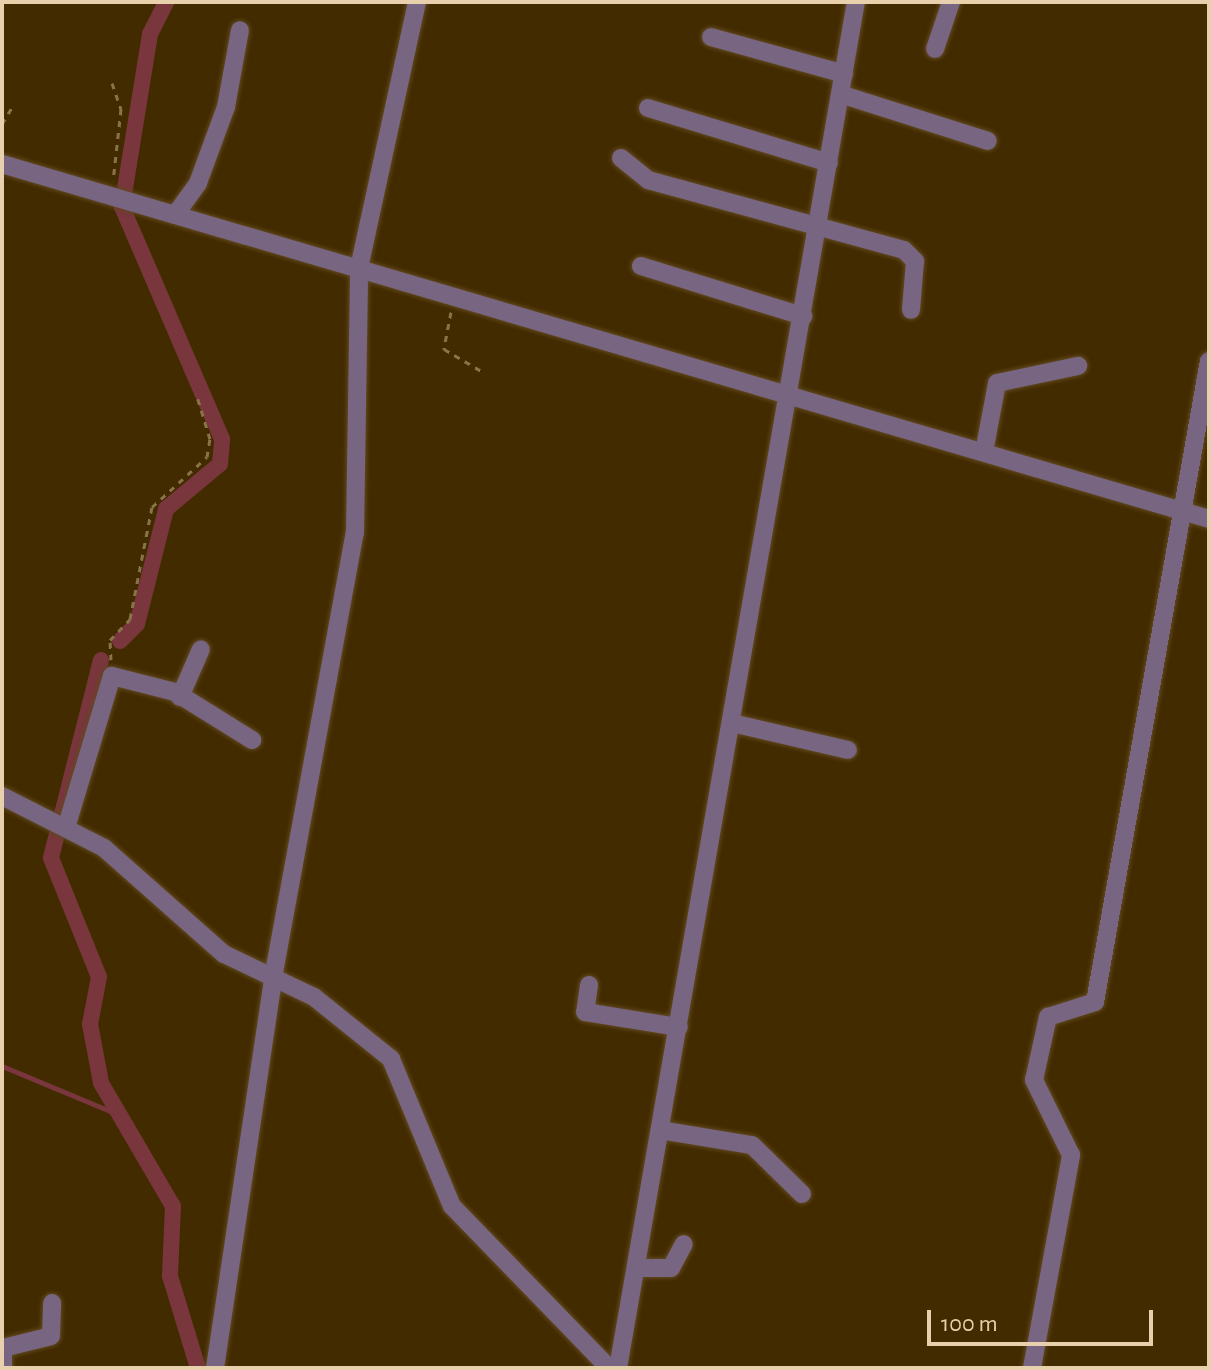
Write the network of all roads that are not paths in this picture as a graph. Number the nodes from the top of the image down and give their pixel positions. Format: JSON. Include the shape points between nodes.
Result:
{"nodes":[{"id":1,"x":417,"y":2,"type":"edge"},
{"id":2,"x":856,"y":2,"type":"edge"},
{"id":3,"x":951,"y":2,"type":"edge"},
{"id":4,"x":240,"y":30,"type":"dead end"},
{"id":5,"x":711,"y":37,"type":"dead end"},
{"id":6,"x":935,"y":49,"type":"dead end"},
{"id":7,"x":844,"y":74,"type":"junction"},
{"id":8,"x":840,"y":94,"type":"junction"},
{"id":9,"x":648,"y":108,"type":"dead end"},
{"id":10,"x":988,"y":141,"type":"dead end"},
{"id":11,"x":621,"y":158,"type":"dead end"},
{"id":12,"x":829,"y":163,"type":"junction"},
{"id":13,"x":2,"y":164,"type":"edge"},
{"id":14,"x":175,"y":215,"type":"junction"},
{"id":15,"x":818,"y":229,"type":"junction"},
{"id":16,"x":641,"y":266,"type":"dead end"},
{"id":17,"x":359,"y":268,"type":"junction"},
{"id":18,"x":911,"y":310,"type":"dead end"},
{"id":19,"x":803,"y":316,"type":"junction"},
{"id":20,"x":1209,"y":361,"type":"edge"},
{"id":21,"x":1078,"y":366,"type":"dead end"},
{"id":22,"x":790,"y":395,"type":"junction"},
{"id":23,"x":984,"y":452,"type":"junction"},
{"id":24,"x":1182,"y":510,"type":"junction"},
{"id":25,"x":1209,"y":519,"type":"edge"},
{"id":26,"x":201,"y":649,"type":"dead end"},
{"id":27,"x":180,"y":697,"type":"junction"},
{"id":28,"x":732,"y":723,"type":"junction"},
{"id":29,"x":252,"y":740,"type":"dead end"},
{"id":30,"x":848,"y":750,"type":"dead end"},
{"id":31,"x":2,"y":796,"type":"edge"},
{"id":32,"x":66,"y":828,"type":"junction"},
{"id":33,"x":273,"y":978,"type":"junction"},
{"id":34,"x":589,"y":985,"type":"dead end"},
{"id":35,"x":679,"y":1027,"type":"junction"},
{"id":36,"x":660,"y":1130,"type":"junction"},
{"id":37,"x":802,"y":1194,"type":"dead end"},
{"id":38,"x":684,"y":1244,"type":"dead end"},
{"id":39,"x":637,"y":1268,"type":"junction"},
{"id":40,"x":52,"y":1303,"type":"dead end"},
{"id":41,"x":3,"y":1368,"type":"edge"},
{"id":42,"x":215,"y":1368,"type":"edge"},
{"id":43,"x":609,"y":1368,"type":"edge"},
{"id":44,"x":618,"y":1368,"type":"edge"},
{"id":45,"x":1032,"y":1368,"type":"edge"}],
"edges":[{"from":1,"to":17,"type":"street"},
{"from":2,"to":7,"type":"street"},
{"from":3,"to":6,"type":"street"},
{"from":4,"to":14,"type":"street","via":[[226,107],[198,183]]},
{"from":5,"to":7,"type":"street"},
{"from":7,"to":8,"type":"street"},
{"from":8,"to":10,"type":"street"},
{"from":8,"to":12,"type":"street"},
{"from":9,"to":12,"type":"street"},
{"from":11,"to":15,"type":"street","via":[[648,180]]},
{"from":12,"to":15,"type":"street"},
{"from":13,"to":14,"type":"street"},
{"from":14,"to":17,"type":"street"},
{"from":15,"to":18,"type":"street","via":[[904,250],[915,261]]},
{"from":15,"to":19,"type":"street"},
{"from":16,"to":19,"type":"street"},
{"from":17,"to":22,"type":"street"},
{"from":17,"to":33,"type":"street","via":[[355,533]]},
{"from":19,"to":22,"type":"street"},
{"from":20,"to":24,"type":"street"},
{"from":21,"to":23,"type":"street","via":[[997,383]]},
{"from":22,"to":23,"type":"street"},
{"from":22,"to":28,"type":"street"},
{"from":23,"to":24,"type":"street"},
{"from":24,"to":25,"type":"street"},
{"from":24,"to":45,"type":"street","via":[[1095,1002],[1048,1017],[1034,1080],[1071,1155]]},
{"from":26,"to":27,"type":"street"},
{"from":27,"to":29,"type":"street"},
{"from":27,"to":32,"type":"street","via":[[112,676]]},
{"from":28,"to":30,"type":"street"},
{"from":28,"to":35,"type":"street"},
{"from":31,"to":32,"type":"street"},
{"from":32,"to":33,"type":"street","via":[[104,848],[224,954]]},
{"from":33,"to":42,"type":"street"},
{"from":33,"to":43,"type":"street","via":[[314,997],[391,1059],[452,1206]]},
{"from":34,"to":35,"type":"street","via":[[585,1012]]},
{"from":35,"to":36,"type":"street"},
{"from":36,"to":37,"type":"street","via":[[752,1145]]},
{"from":36,"to":39,"type":"street"},
{"from":38,"to":39,"type":"street","via":[[671,1268]]},
{"from":39,"to":44,"type":"street"},
{"from":40,"to":41,"type":"street","via":[[51,1336],[3,1348]]}]}
